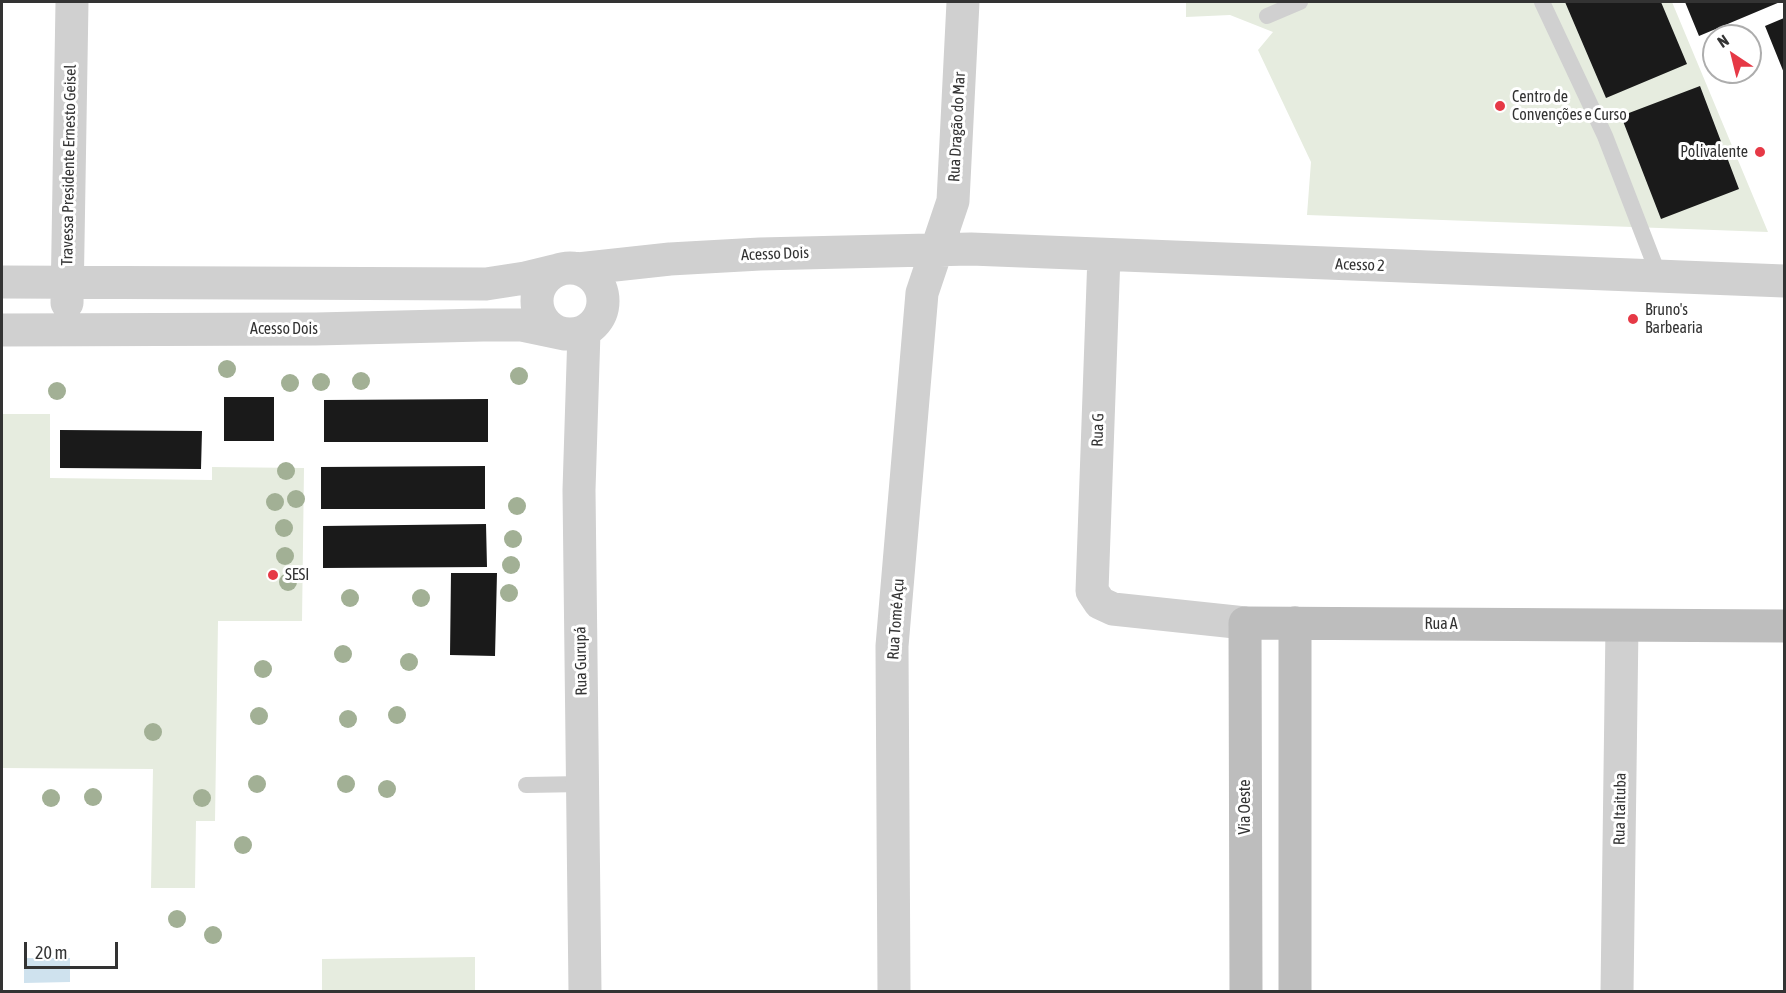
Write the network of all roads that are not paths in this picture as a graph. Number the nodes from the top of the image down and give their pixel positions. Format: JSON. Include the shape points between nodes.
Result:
{"nodes":[{"id":1,"x":72,"y":2,"type":"edge"},
{"id":2,"x":963,"y":2,"type":"edge"},
{"id":3,"x":1300,"y":2,"type":"edge"},
{"id":4,"x":1542,"y":2,"type":"edge"},
{"id":5,"x":1268,"y":16,"type":"dead end"},
{"id":6,"x":936,"y":249,"type":"junction"},
{"id":7,"x":1104,"y":255,"type":"junction"},
{"id":8,"x":568,"y":269,"type":"junction"},
{"id":9,"x":1659,"y":276,"type":"junction"},
{"id":10,"x":1785,"y":281,"type":"edge"},
{"id":11,"x":2,"y":282,"type":"edge"},
{"id":12,"x":68,"y":282,"type":"junction"},
{"id":13,"x":66,"y":328,"type":"junction"},
{"id":14,"x":2,"y":330,"type":"edge"},
{"id":15,"x":574,"y":333,"type":"junction"},
{"id":16,"x":1100,"y":603,"type":"joint"},
{"id":17,"x":1245,"y":623,"type":"junction"},
{"id":18,"x":1295,"y":623,"type":"junction"},
{"id":19,"x":1622,"y":626,"type":"junction"},
{"id":20,"x":1785,"y":626,"type":"edge"},
{"id":21,"x":582,"y":784,"type":"junction"},
{"id":22,"x":526,"y":785,"type":"dead end"},
{"id":23,"x":585,"y":992,"type":"edge"},
{"id":24,"x":894,"y":992,"type":"edge"},
{"id":25,"x":1246,"y":992,"type":"edge"},
{"id":26,"x":1295,"y":992,"type":"edge"},
{"id":27,"x":1617,"y":992,"type":"edge"}],
"edges":[{"from":1,"to":12,"type":"street","name":"Travessa Presidente Ernesto Geisel"},
{"from":2,"to":6,"type":"street","name":"Rua Dragão do Mar","via":[[953,201]]},
{"from":3,"to":5,"type":"lane"},
{"from":4,"to":9,"type":"lane","via":[[1605,136]]},
{"from":6,"to":7,"type":"street","name":"Acesso 2"},
{"from":6,"to":8,"type":"street","name":"Acesso Dois","via":[[760,254]]},
{"from":6,"to":24,"type":"street","name":"Rua Tomé Açu","via":[[922,293],[892,646]]},
{"from":7,"to":9,"type":"street","name":"Acesso 2"},
{"from":7,"to":16,"type":"street","name":"Rua G","via":[[1092,591]]},
{"from":8,"to":12,"type":"street","name":"Acesso Dois","via":[[486,284]]},
{"from":8,"to":15,"type":"street","via":[[588,272],[596,279],[604,298],[599,318],[592,326]]},
{"from":8,"to":15,"type":"street","via":[[543,282],[538,310],[548,326]]},
{"from":9,"to":10,"type":"street","name":"Acesso 2"},
{"from":11,"to":12,"type":"street","name":"Acesso Dois"},
{"from":12,"to":13,"type":"street","name":"Travessa Presidente Ernesto Geisel"},
{"from":13,"to":14,"type":"street","name":"Acesso Dois"},
{"from":13,"to":15,"type":"street","name":"Acesso Dois","via":[[522,325]]},
{"from":15,"to":21,"type":"street","name":"Rua Gurupá"},
{"from":16,"to":17,"type":"street","name":"Rua A","via":[[1113,609]]},
{"from":17,"to":18,"type":"street","name":"Rua A"},
{"from":17,"to":25,"type":"street","name":"Via Oeste"},
{"from":18,"to":19,"type":"street","name":"Rua A"},
{"from":18,"to":26,"type":"street"},
{"from":19,"to":20,"type":"street","name":"Rua A"},
{"from":19,"to":27,"type":"street","name":"Rua Itaituba"},
{"from":21,"to":22,"type":"lane"},
{"from":21,"to":23,"type":"street","name":"Rua Gurupá"}]}
